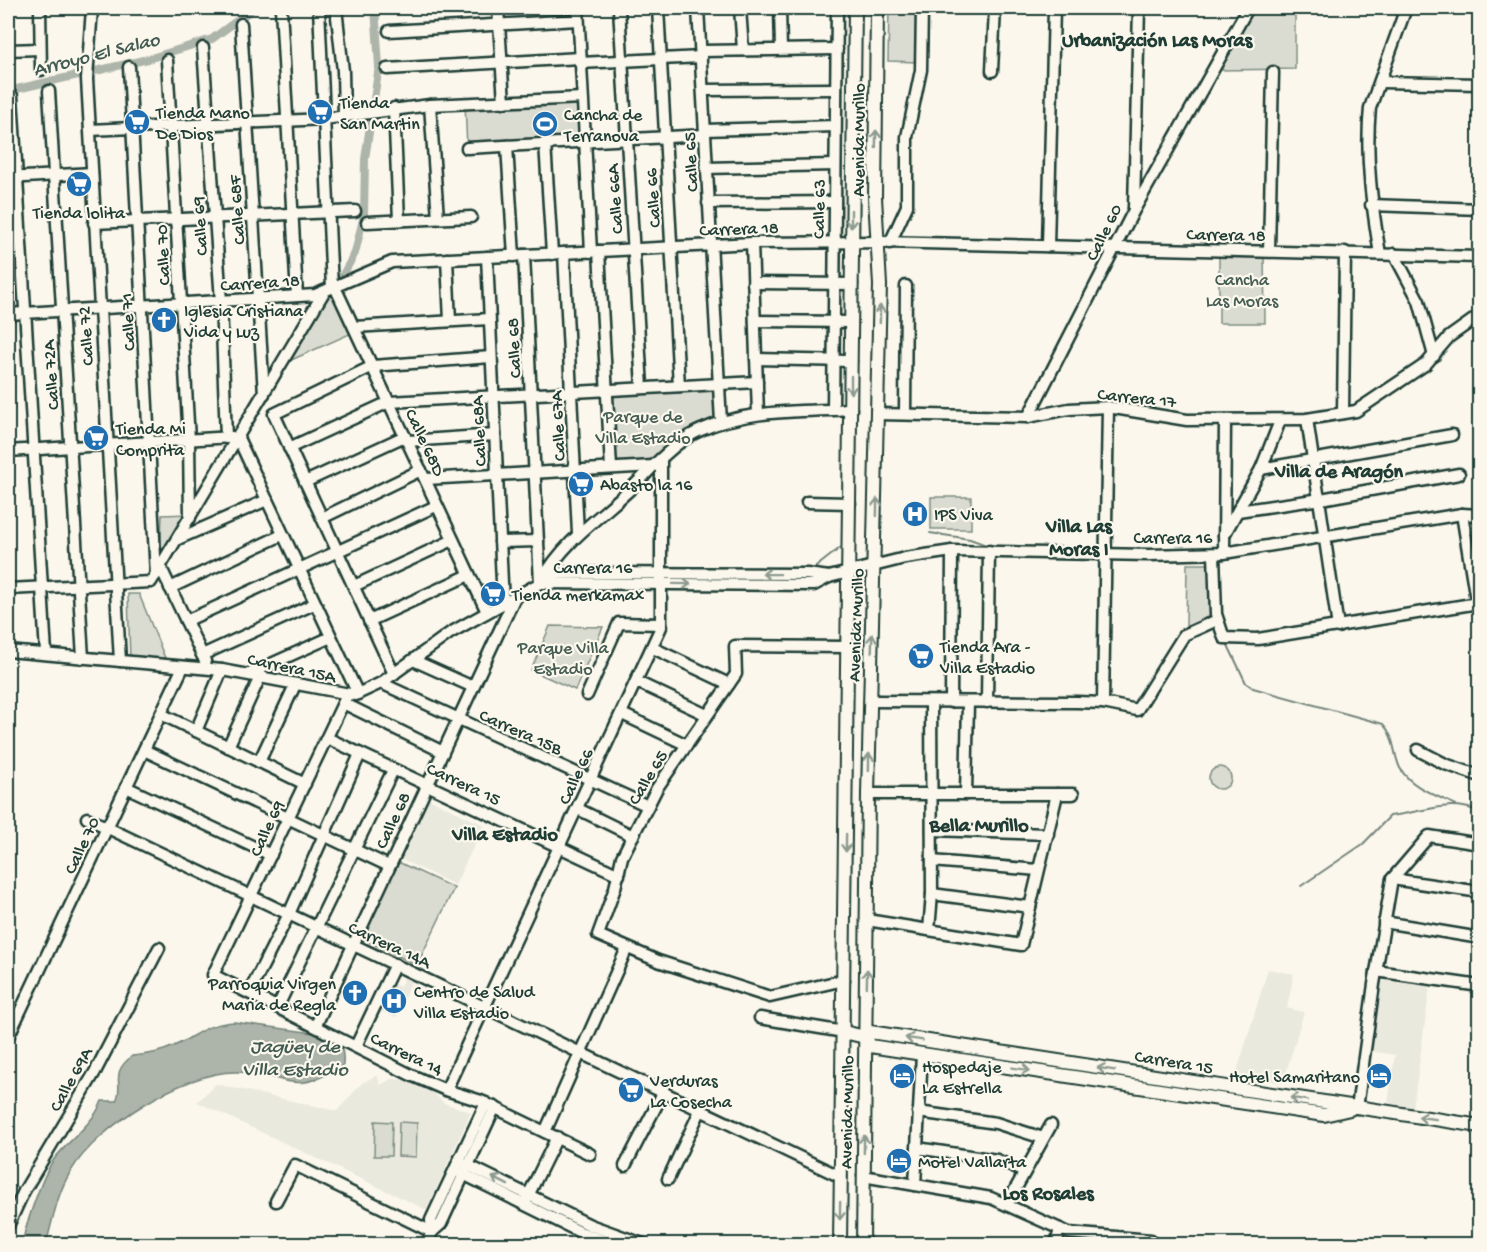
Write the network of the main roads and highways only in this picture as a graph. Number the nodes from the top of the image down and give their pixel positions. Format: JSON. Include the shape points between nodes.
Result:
{"nodes":[{"id":1,"x":855,"y":8,"type":"edge"},
{"id":2,"x":878,"y":8,"type":"edge"},
{"id":3,"x":844,"y":1032,"type":"junction"},
{"id":4,"x":865,"y":1037,"type":"junction"},
{"id":5,"x":1062,"y":1062,"type":"junction"},
{"id":6,"x":1060,"y":1075,"type":"junction"},
{"id":7,"x":1233,"y":1095,"type":"junction"},
{"id":8,"x":1479,"y":1126,"type":"edge"},
{"id":9,"x":840,"y":1245,"type":"edge"},
{"id":10,"x":862,"y":1245,"type":"edge"}],
"edges":[{"from":1,"to":3,"type":"main road","name":"Avenida Murillo","one_way":true},
{"from":4,"to":2,"type":"main road","name":"Avenida Murillo","one_way":true,"via":[[870,701],[884,243],[875,197]]},
{"from":3,"to":4,"type":"main road","name":"Carrera 15"},
{"from":3,"to":9,"type":"main road","name":"Avenida Murillo","one_way":true},
{"from":5,"to":4,"type":"main road","name":"Carrera 15","one_way":true,"via":[[870,1032]]},
{"from":4,"to":6,"type":"main road","name":"Carrera 15","one_way":true,"via":[[870,1046]]},
{"from":10,"to":4,"type":"main road","name":"Avenida Murillo","one_way":true},
{"from":5,"to":6,"type":"main road"},
{"from":7,"to":5,"type":"main road","name":"Carrera 15","one_way":true},
{"from":6,"to":7,"type":"main road","name":"Carrera 15"},
{"from":8,"to":7,"type":"main road","name":"Carrera 15","one_way":true}]}
